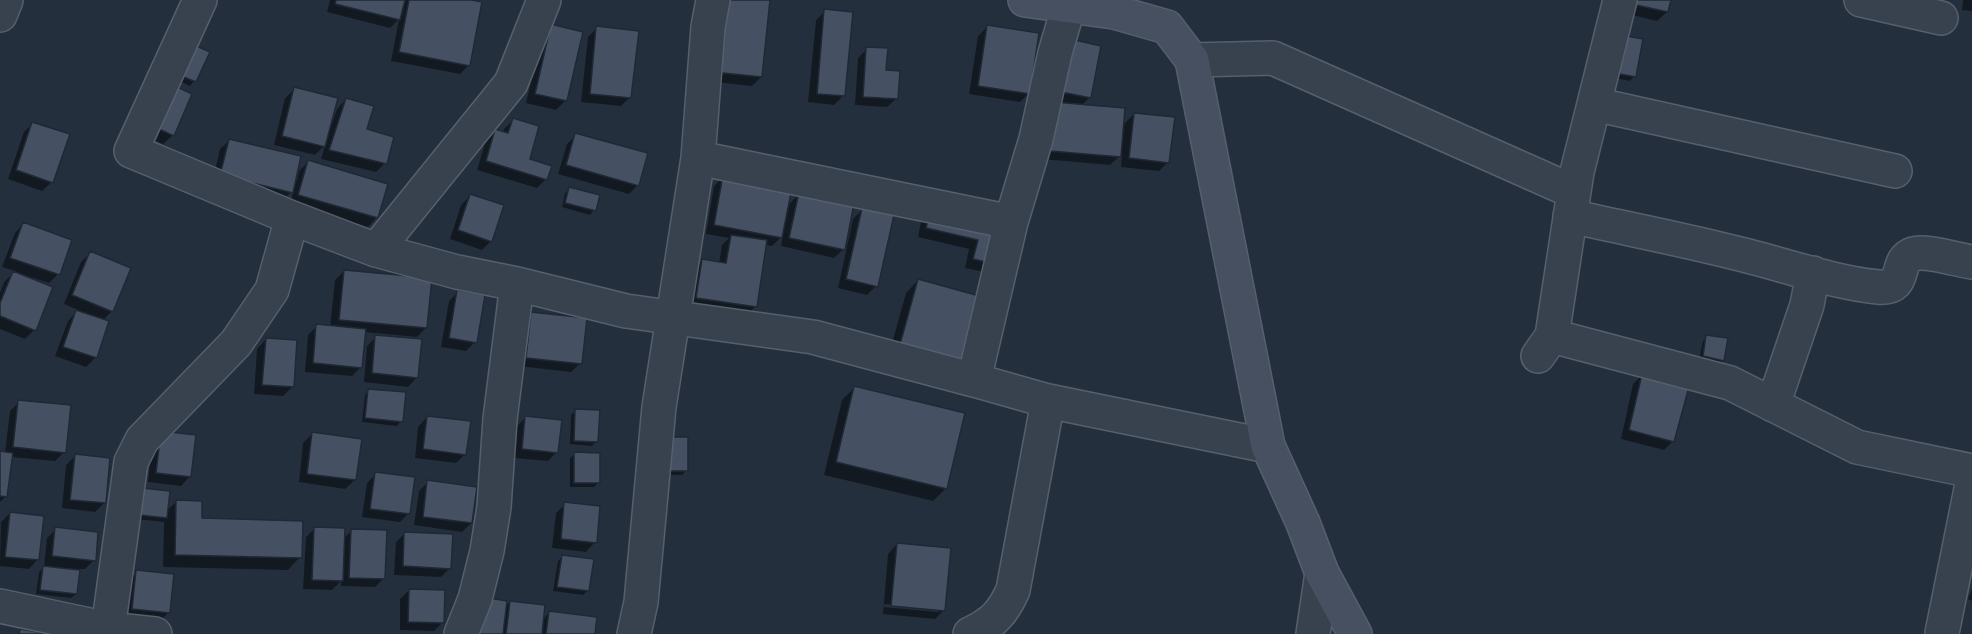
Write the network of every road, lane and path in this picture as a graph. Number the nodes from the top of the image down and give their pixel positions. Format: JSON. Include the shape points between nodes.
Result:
{"nodes":[{"id":1,"x":6,"y":0,"type":"edge"},
{"id":2,"x":200,"y":0,"type":"edge"},
{"id":3,"x":544,"y":0,"type":"edge"},
{"id":4,"x":713,"y":0,"type":"edge"},
{"id":5,"x":1025,"y":0,"type":"edge"},
{"id":6,"x":1620,"y":0,"type":"edge"},
{"id":7,"x":1861,"y":0,"type":"edge"},
{"id":8,"x":1069,"y":5,"type":"junction"},
{"id":9,"x":1116,"y":6,"type":"edge"},
{"id":10,"x":0,"y":15,"type":"edge"},
{"id":11,"x":1941,"y":18,"type":"dead end"},
{"id":12,"x":1192,"y":60,"type":"junction"},
{"id":13,"x":1594,"y":104,"type":"junction"},
{"id":14,"x":698,"y":158,"type":"junction"},
{"id":15,"x":1895,"y":171,"type":"dead end"},
{"id":16,"x":1572,"y":204,"type":"junction"},
{"id":17,"x":292,"y":218,"type":"junction"},
{"id":18,"x":1011,"y":222,"type":"junction"},
{"id":19,"x":376,"y":250,"type":"junction"},
{"id":20,"x":1972,"y":262,"type":"edge"},
{"id":21,"x":1813,"y":273,"type":"junction"},
{"id":22,"x":517,"y":284,"type":"junction"},
{"id":23,"x":674,"y":317,"type":"junction"},
{"id":24,"x":974,"y":381,"type":"junction"},
{"id":25,"x":1048,"y":401,"type":"junction"},
{"id":26,"x":1773,"y":405,"type":"junction"},
{"id":27,"x":1268,"y":446,"type":"junction"},
{"id":28,"x":1972,"y":471,"type":"edge"},
{"id":29,"x":1972,"y":484,"type":"edge"},
{"id":30,"x":1322,"y":573,"type":"junction"},
{"id":31,"x":0,"y":606,"type":"edge"},
{"id":32,"x":108,"y":629,"type":"junction"},
{"id":33,"x":155,"y":634,"type":"edge"},
{"id":34,"x":461,"y":634,"type":"edge"},
{"id":35,"x":634,"y":634,"type":"edge"},
{"id":36,"x":970,"y":634,"type":"edge"},
{"id":37,"x":1313,"y":634,"type":"edge"},
{"id":38,"x":1355,"y":634,"type":"edge"},
{"id":39,"x":1940,"y":634,"type":"edge"}],
"edges":[{"from":1,"to":10,"type":"street"},
{"from":2,"to":17,"type":"street","via":[[131,152]]},
{"from":3,"to":19,"type":"street","via":[[511,83]]},
{"from":4,"to":14,"type":"street"},
{"from":5,"to":8,"type":"main road"},
{"from":6,"to":13,"type":"street"},
{"from":7,"to":11,"type":"street"},
{"from":8,"to":9,"type":"main road"},
{"from":8,"to":18,"type":"street"},
{"from":9,"to":12,"type":"main road","via":[[1167,27]]},
{"from":12,"to":16,"type":"street","via":[[1273,58]]},
{"from":12,"to":27,"type":"main road"},
{"from":13,"to":15,"type":"street"},
{"from":13,"to":16,"type":"street"},
{"from":14,"to":18,"type":"street"},
{"from":14,"to":23,"type":"street"},
{"from":16,"to":21,"type":"street"},
{"from":16,"to":26,"type":"street","via":[[1545,346],[1731,382]]},
{"from":17,"to":19,"type":"street"},
{"from":17,"to":32,"type":"street","via":[[273,290],[236,343],[142,440],[131,462]]},
{"from":18,"to":24,"type":"street"},
{"from":19,"to":22,"type":"street"},
{"from":20,"to":21,"type":"street","via":[[1913,254],[1905,260],[1898,282],[1889,288]]},
{"from":21,"to":26,"type":"street","via":[[1807,305]]},
{"from":22,"to":23,"type":"street","via":[[626,311]]},
{"from":22,"to":34,"type":"street","via":[[487,551]]},
{"from":23,"to":24,"type":"street","via":[[813,337]]},
{"from":23,"to":35,"type":"street","via":[[659,407],[641,602]]},
{"from":24,"to":25,"type":"street"},
{"from":25,"to":27,"type":"street"},
{"from":25,"to":36,"type":"street","via":[[1013,590],[1005,608],[991,623]]},
{"from":26,"to":28,"type":"street","via":[[1857,447]]},
{"from":27,"to":30,"type":"main road"},
{"from":29,"to":39,"type":"street"},
{"from":30,"to":37,"type":"street"},
{"from":30,"to":38,"type":"main road"},
{"from":31,"to":32,"type":"street"},
{"from":32,"to":33,"type":"street"}]}
